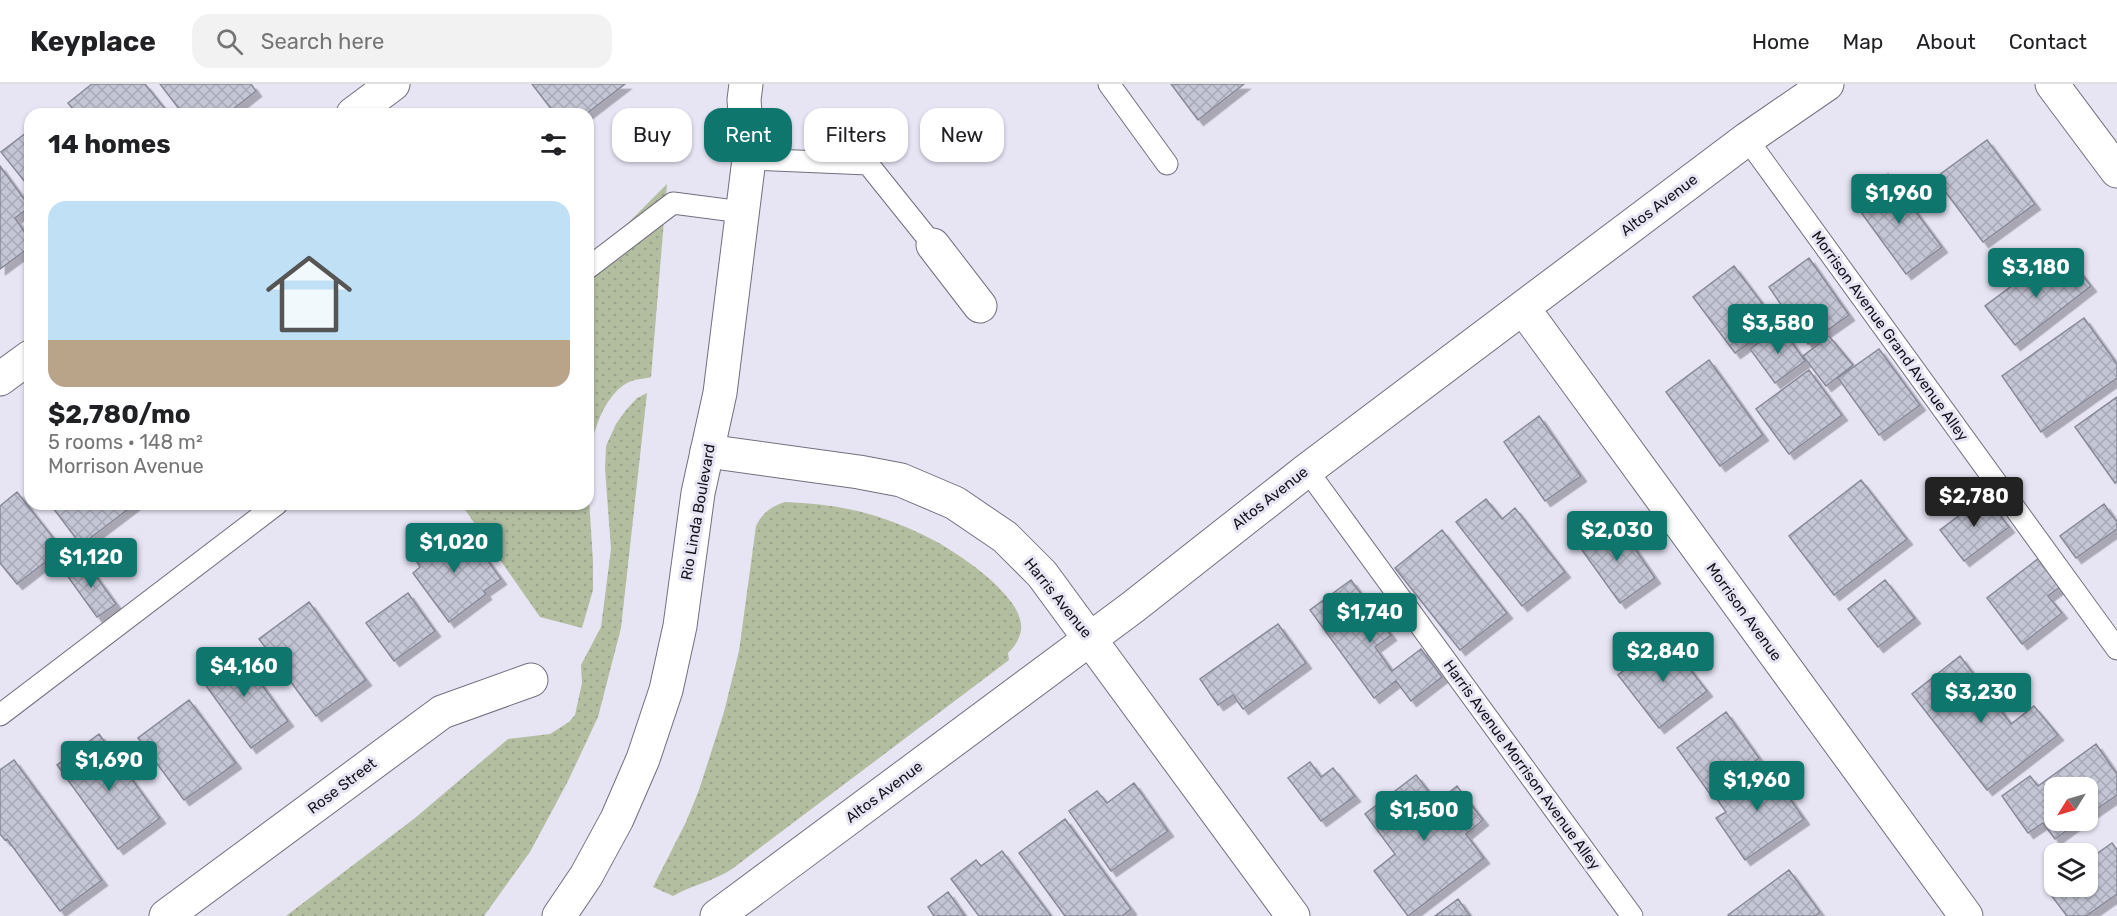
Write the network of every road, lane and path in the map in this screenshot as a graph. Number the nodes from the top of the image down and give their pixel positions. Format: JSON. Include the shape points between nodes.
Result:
{"nodes":[{"id":1,"x":393,"y":84,"type":"edge"},
{"id":2,"x":746,"y":84,"type":"edge"},
{"id":3,"x":1109,"y":84,"type":"edge"},
{"id":4,"x":1827,"y":84,"type":"edge"},
{"id":5,"x":2052,"y":84,"type":"edge"},
{"id":6,"x":361,"y":108,"type":"edge"},
{"id":7,"x":745,"y":108,"type":"edge"},
{"id":8,"x":1747,"y":139,"type":"junction"},
{"id":9,"x":792,"y":161,"type":"edge"},
{"id":10,"x":749,"y":162,"type":"edge"},
{"id":11,"x":1167,"y":164,"type":"dead end"},
{"id":12,"x":2117,"y":171,"type":"edge"},
{"id":13,"x":742,"y":212,"type":"junction"},
{"id":14,"x":933,"y":245,"type":"joint"},
{"id":15,"x":594,"y":263,"type":"edge"},
{"id":16,"x":980,"y":306,"type":"dead end"},
{"id":17,"x":1523,"y":308,"type":"junction"},
{"id":18,"x":24,"y":361,"type":"edge"},
{"id":19,"x":0,"y":379,"type":"edge"},
{"id":20,"x":708,"y":451,"type":"junction"},
{"id":21,"x":1306,"y":470,"type":"junction"},
{"id":22,"x":269,"y":510,"type":"edge"},
{"id":23,"x":1090,"y":638,"type":"junction"},
{"id":24,"x":2117,"y":649,"type":"edge"},
{"id":25,"x":531,"y":680,"type":"dead end"},
{"id":26,"x":0,"y":715,"type":"edge"},
{"id":27,"x":166,"y":916,"type":"edge"},
{"id":28,"x":559,"y":916,"type":"edge"},
{"id":29,"x":717,"y":916,"type":"edge"},
{"id":30,"x":1293,"y":916,"type":"edge"},
{"id":31,"x":1632,"y":916,"type":"edge"},
{"id":32,"x":1966,"y":916,"type":"edge"}],
"edges":[{"from":1,"to":6,"type":"street"},
{"from":2,"to":7,"type":"street","name":"Rio Linda Boulevard"},
{"from":3,"to":11,"type":"lane"},
{"from":4,"to":8,"type":"street","name":"Altos Avenue"},
{"from":5,"to":12,"type":"street"},
{"from":8,"to":17,"type":"street","name":"Altos Avenue"},
{"from":8,"to":24,"type":"lane","name":"Morrison Avenue Grand Avenue Alley"},
{"from":9,"to":14,"type":"lane","via":[[868,164]]},
{"from":10,"to":13,"type":"street","name":"Rio Linda Boulevard"},
{"from":13,"to":15,"type":"lane","via":[[673,203]]},
{"from":13,"to":20,"type":"street","name":"Rio Linda Boulevard","via":[[720,393]]},
{"from":14,"to":16,"type":"street"},
{"from":17,"to":21,"type":"street","name":"Altos Avenue"},
{"from":17,"to":32,"type":"street","name":"Morrison Avenue"},
{"from":18,"to":19,"type":"street"},
{"from":20,"to":23,"type":"street","name":"Harris Avenue","via":[[901,480],[955,503],[1005,537],[1042,574]]},
{"from":20,"to":28,"type":"street","name":"Rio Linda Boulevard","via":[[666,690],[643,759],[617,819]]},
{"from":21,"to":23,"type":"street","name":"Altos Avenue"},
{"from":21,"to":31,"type":"lane","name":"Harris Avenue Morrison Avenue Alley"},
{"from":22,"to":26,"type":"lane"},
{"from":23,"to":29,"type":"street","name":"Altos Avenue"},
{"from":23,"to":30,"type":"street","name":"Harris Avenue"},
{"from":25,"to":27,"type":"street","name":"Rose Street","via":[[442,712]]}]}
